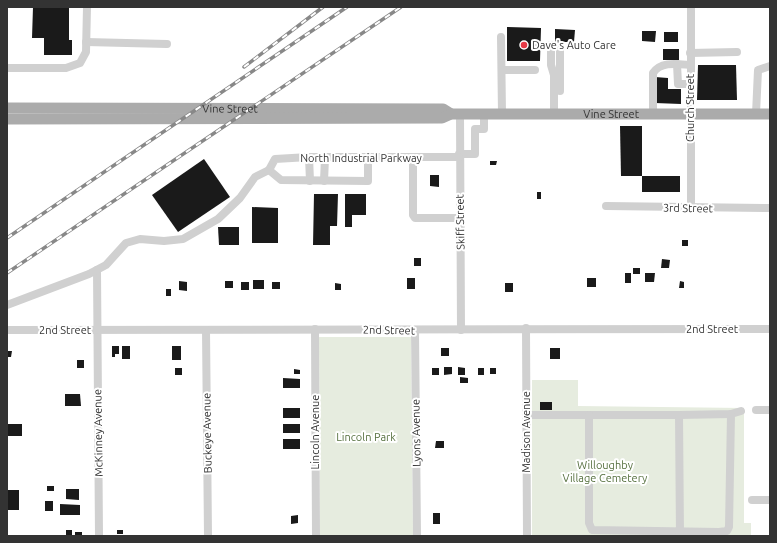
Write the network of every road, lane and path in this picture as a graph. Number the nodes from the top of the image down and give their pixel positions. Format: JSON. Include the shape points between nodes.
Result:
{"nodes":[{"id":1,"x":87,"y":7,"type":"edge"},
{"id":2,"x":690,"y":7,"type":"edge"},
{"id":3,"x":501,"y":36,"type":"dead end"},
{"id":4,"x":86,"y":42,"type":"junction"},
{"id":5,"x":166,"y":44,"type":"dead end"},
{"id":6,"x":551,"y":45,"type":"dead end"},
{"id":7,"x":560,"y":45,"type":"dead end"},
{"id":8,"x":737,"y":52,"type":"dead end"},
{"id":9,"x":690,"y":53,"type":"junction"},
{"id":10,"x":677,"y":64,"type":"junction"},
{"id":11,"x":690,"y":65,"type":"junction"},
{"id":12,"x":770,"y":66,"type":"edge"},
{"id":13,"x":7,"y":68,"type":"edge"},
{"id":14,"x":502,"y":70,"type":"junction"},
{"id":15,"x":535,"y":70,"type":"dead end"},
{"id":16,"x":690,"y":84,"type":"junction"},
{"id":17,"x":7,"y":108,"type":"edge"},
{"id":18,"x":456,"y":114,"type":"junction"},
{"id":19,"x":484,"y":114,"type":"junction"},
{"id":20,"x":502,"y":114,"type":"junction"},
{"id":21,"x":557,"y":114,"type":"junction"},
{"id":22,"x":653,"y":114,"type":"junction"},
{"id":23,"x":690,"y":114,"type":"junction"},
{"id":24,"x":756,"y":114,"type":"junction"},
{"id":25,"x":770,"y":114,"type":"edge"},
{"id":26,"x":7,"y":119,"type":"edge"},
{"id":27,"x":459,"y":156,"type":"junction"},
{"id":28,"x":309,"y":157,"type":"junction"},
{"id":29,"x":325,"y":158,"type":"junction"},
{"id":30,"x":368,"y":158,"type":"junction"},
{"id":31,"x":413,"y":158,"type":"junction"},
{"id":32,"x":270,"y":170,"type":"junction"},
{"id":33,"x":310,"y":181,"type":"junction"},
{"id":34,"x":324,"y":181,"type":"junction"},
{"id":35,"x":606,"y":206,"type":"dead end"},
{"id":36,"x":691,"y":208,"type":"junction"},
{"id":37,"x":770,"y":208,"type":"edge"},
{"id":38,"x":460,"y":218,"type":"junction"},
{"id":39,"x":97,"y":270,"type":"junction"},
{"id":40,"x":7,"y":305,"type":"edge"},
{"id":41,"x":526,"y":328,"type":"junction"},
{"id":42,"x":315,"y":329,"type":"junction"},
{"id":43,"x":770,"y":329,"type":"edge"},
{"id":44,"x":7,"y":330,"type":"edge"},
{"id":45,"x":96,"y":330,"type":"junction"},
{"id":46,"x":206,"y":330,"type":"junction"},
{"id":47,"x":415,"y":330,"type":"junction"},
{"id":48,"x":461,"y":330,"type":"junction"},
{"id":49,"x":756,"y":410,"type":"dead end"},
{"id":50,"x":770,"y":410,"type":"edge"},
{"id":51,"x":741,"y":411,"type":"dead end"},
{"id":52,"x":731,"y":414,"type":"junction"},
{"id":53,"x":526,"y":415,"type":"junction"},
{"id":54,"x":588,"y":415,"type":"junction"},
{"id":55,"x":678,"y":415,"type":"junction"},
{"id":56,"x":752,"y":500,"type":"dead end"},
{"id":57,"x":770,"y":500,"type":"edge"},
{"id":58,"x":679,"y":534,"type":"edge"},
{"id":59,"x":98,"y":536,"type":"edge"},
{"id":60,"x":208,"y":536,"type":"edge"},
{"id":61,"x":316,"y":536,"type":"edge"},
{"id":62,"x":417,"y":536,"type":"edge"},
{"id":63,"x":526,"y":536,"type":"edge"}],
"edges":[{"from":1,"to":4,"type":"street"},
{"from":2,"to":9,"type":"street","name":"Church Street"},
{"from":3,"to":14,"type":"street"},
{"from":4,"to":5,"type":"street"},
{"from":4,"to":13,"type":"street","via":[[83,59],[74,66]]},
{"from":6,"to":21,"type":"street"},
{"from":7,"to":21,"type":"street"},
{"from":8,"to":9,"type":"street"},
{"from":9,"to":11,"type":"street","name":"Church Street"},
{"from":10,"to":11,"type":"street"},
{"from":10,"to":16,"type":"street","via":[[678,84]]},
{"from":10,"to":22,"type":"street","via":[[662,65],[653,73]]},
{"from":11,"to":16,"type":"street","name":"Church Street"},
{"from":12,"to":24,"type":"street","via":[[758,70]]},
{"from":14,"to":15,"type":"street"},
{"from":14,"to":20,"type":"street"},
{"from":16,"to":23,"type":"street","name":"Church Street"},
{"from":17,"to":18,"type":"main road","name":"Vine Street","via":[[443,109]]},
{"from":18,"to":19,"type":"main road","name":"Vine Street"},
{"from":18,"to":26,"type":"main road","name":"Vine Street","via":[[442,118]]},
{"from":18,"to":27,"type":"street","name":"Skiff Street"},
{"from":19,"to":20,"type":"main road","name":"Vine Street"},
{"from":19,"to":27,"type":"street","name":"North Industrial Parkway","via":[[484,129],[475,129],[475,154]]},
{"from":20,"to":21,"type":"main road","name":"Vine Street"},
{"from":21,"to":22,"type":"main road","name":"Vine Street"},
{"from":22,"to":23,"type":"main road","name":"Vine Street"},
{"from":23,"to":24,"type":"main road","name":"Vine Street"},
{"from":23,"to":36,"type":"street","name":"Church Street"},
{"from":24,"to":25,"type":"main road","name":"Vine Street"},
{"from":27,"to":31,"type":"street","name":"North Industrial Parkway"},
{"from":27,"to":38,"type":"street","name":"Skiff Street"},
{"from":28,"to":29,"type":"street","name":"North Industrial Parkway"},
{"from":28,"to":32,"type":"street","name":"North Industrial Parkway","via":[[276,159]]},
{"from":28,"to":33,"type":"street"},
{"from":29,"to":30,"type":"street","name":"North Industrial Parkway"},
{"from":29,"to":34,"type":"street"},
{"from":30,"to":31,"type":"street","name":"North Industrial Parkway"},
{"from":30,"to":34,"type":"street","via":[[368,181]]},
{"from":31,"to":38,"type":"street","via":[[415,218]]},
{"from":32,"to":33,"type":"street","via":[[281,180]]},
{"from":32,"to":39,"type":"street","via":[[255,177],[240,198],[218,219],[183,239],[140,239],[126,243],[106,265]]},
{"from":33,"to":34,"type":"street"},
{"from":35,"to":36,"type":"street","name":"3rd Street"},
{"from":36,"to":37,"type":"street","name":"3rd Street"},
{"from":38,"to":48,"type":"street","name":"Skiff Street"},
{"from":39,"to":40,"type":"street"},
{"from":39,"to":45,"type":"street","name":"McKinney Avenue"},
{"from":41,"to":43,"type":"street","name":"2nd Street"},
{"from":41,"to":48,"type":"street","name":"2nd Street"},
{"from":41,"to":53,"type":"street","name":"Madison Avenue"},
{"from":42,"to":46,"type":"street","name":"2nd Street"},
{"from":42,"to":47,"type":"street","name":"2nd Street"},
{"from":42,"to":61,"type":"street","name":"Lincoln Avenue"},
{"from":44,"to":45,"type":"street","name":"2nd Street"},
{"from":45,"to":46,"type":"street","name":"2nd Street"},
{"from":45,"to":59,"type":"street","name":"McKinney Avenue"},
{"from":46,"to":60,"type":"street","name":"Buckeye Avenue"},
{"from":47,"to":48,"type":"street","name":"2nd Street"},
{"from":47,"to":62,"type":"street","name":"Lyons Avenue"},
{"from":49,"to":50,"type":"street"},
{"from":51,"to":52,"type":"street"},
{"from":52,"to":55,"type":"street"},
{"from":52,"to":58,"type":"street","via":[[729,528],[723,532]]},
{"from":53,"to":54,"type":"street"},
{"from":53,"to":63,"type":"street","name":"Madison Avenue"},
{"from":54,"to":55,"type":"street"},
{"from":54,"to":58,"type":"street","via":[[591,528],[595,531]]},
{"from":55,"to":58,"type":"street"},
{"from":56,"to":57,"type":"street"}]}
